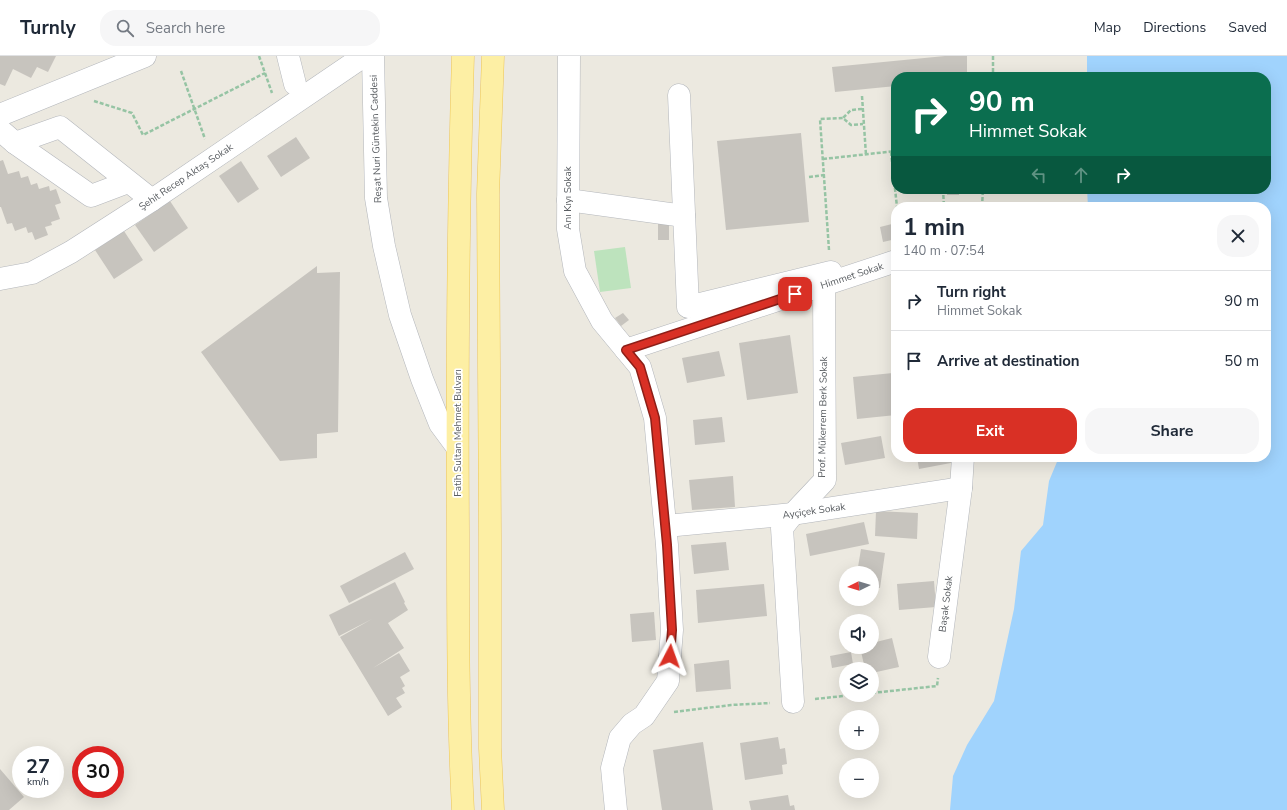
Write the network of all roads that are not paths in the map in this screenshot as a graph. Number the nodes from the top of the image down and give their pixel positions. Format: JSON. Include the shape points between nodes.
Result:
{"nodes":[{"id":1,"x":145,"y":56,"type":"edge"},
{"id":2,"x":288,"y":56,"type":"edge"},
{"id":3,"x":364,"y":56,"type":"edge"},
{"id":4,"x":373,"y":56,"type":"edge"},
{"id":5,"x":464,"y":56,"type":"edge"},
{"id":6,"x":493,"y":56,"type":"edge"},
{"id":7,"x":569,"y":56,"type":"edge"},
{"id":8,"x":295,"y":84,"type":"dead end"},
{"id":9,"x":679,"y":95,"type":"dead end"},
{"id":10,"x":0,"y":115,"type":"edge"},
{"id":11,"x":8,"y":137,"type":"edge"},
{"id":12,"x":128,"y":182,"type":"junction"},
{"id":13,"x":152,"y":200,"type":"junction"},
{"id":14,"x":568,"y":200,"type":"junction"},
{"id":15,"x":684,"y":216,"type":"junction"},
{"id":16,"x":891,"y":262,"type":"edge"},
{"id":17,"x":0,"y":279,"type":"edge"},
{"id":18,"x":827,"y":279,"type":"junction"},
{"id":19,"x":626,"y":350,"type":"junction"},
{"id":20,"x":457,"y":447,"type":"junction"},
{"id":21,"x":963,"y":462,"type":"edge"},
{"id":22,"x":961,"y":488,"type":"junction"},
{"id":23,"x":793,"y":514,"type":"junction"},
{"id":24,"x":666,"y":526,"type":"junction"},
{"id":25,"x":939,"y":657,"type":"road end"},
{"id":26,"x":793,"y":702,"type":"road end"},
{"id":27,"x":463,"y":810,"type":"edge"},
{"id":28,"x":493,"y":810,"type":"edge"},
{"id":29,"x":616,"y":810,"type":"edge"}],
"edges":[{"from":1,"to":10,"type":"street"},
{"from":2,"to":8,"type":"street"},
{"from":3,"to":13,"type":"street","name":"Şehit Recep Aktaş Sokak"},
{"from":4,"to":20,"type":"street","name":"Reşat Nuri Güntekin Caddesi","via":[[376,198],[384,246],[400,315],[422,379],[440,424]]},
{"from":5,"to":20,"type":"main road","name":"Fatih Sultan Mehmet Bulvarı","via":[[458,258]]},
{"from":6,"to":28,"type":"main road","via":[[488,194],[490,748]]},
{"from":7,"to":14,"type":"street","name":"Anı Kıyı Sokak"},
{"from":9,"to":15,"type":"street"},
{"from":11,"to":12,"type":"street","via":[[60,127]]},
{"from":11,"to":12,"type":"street","via":[[91,196]]},
{"from":12,"to":13,"type":"street"},
{"from":13,"to":17,"type":"street","name":"Şehit Recep Aktaş Sokak","via":[[71,252],[32,273]]},
{"from":14,"to":15,"type":"street"},
{"from":14,"to":19,"type":"street","name":"Anı Kıyı Sokak","via":[[568,229],[575,270],[602,321]]},
{"from":15,"to":18,"type":"street","via":[[688,307]]},
{"from":16,"to":18,"type":"street","name":"Himmet Sokak"},
{"from":18,"to":19,"type":"street","name":"Himmet Sokak"},
{"from":18,"to":23,"type":"street","name":"Prof. Mükerrem Berk Sokak","via":[[825,480]]},
{"from":19,"to":24,"type":"street","name":"Anı Kıyı Sokak","via":[[640,367],[655,418]]},
{"from":20,"to":27,"type":"main road","name":"Fatih Sultan Mehmet Bulvarı","via":[[459,747]]},
{"from":21,"to":22,"type":"street","name":"Başak Sokak"},
{"from":22,"to":23,"type":"street","name":"Ayçiçek Sokak"},
{"from":22,"to":25,"type":"street","name":"Başak Sokak"},
{"from":23,"to":24,"type":"street","name":"Ayçiçek Sokak"},
{"from":23,"to":26,"type":"street","name":"Prof. Mükerrem Berk Sokak","via":[[782,528]]},
{"from":24,"to":29,"type":"street","name":"Anı Kıyı Sokak","via":[[672,630],[668,681],[644,716],[632,724],[620,738],[612,768]]}]}
